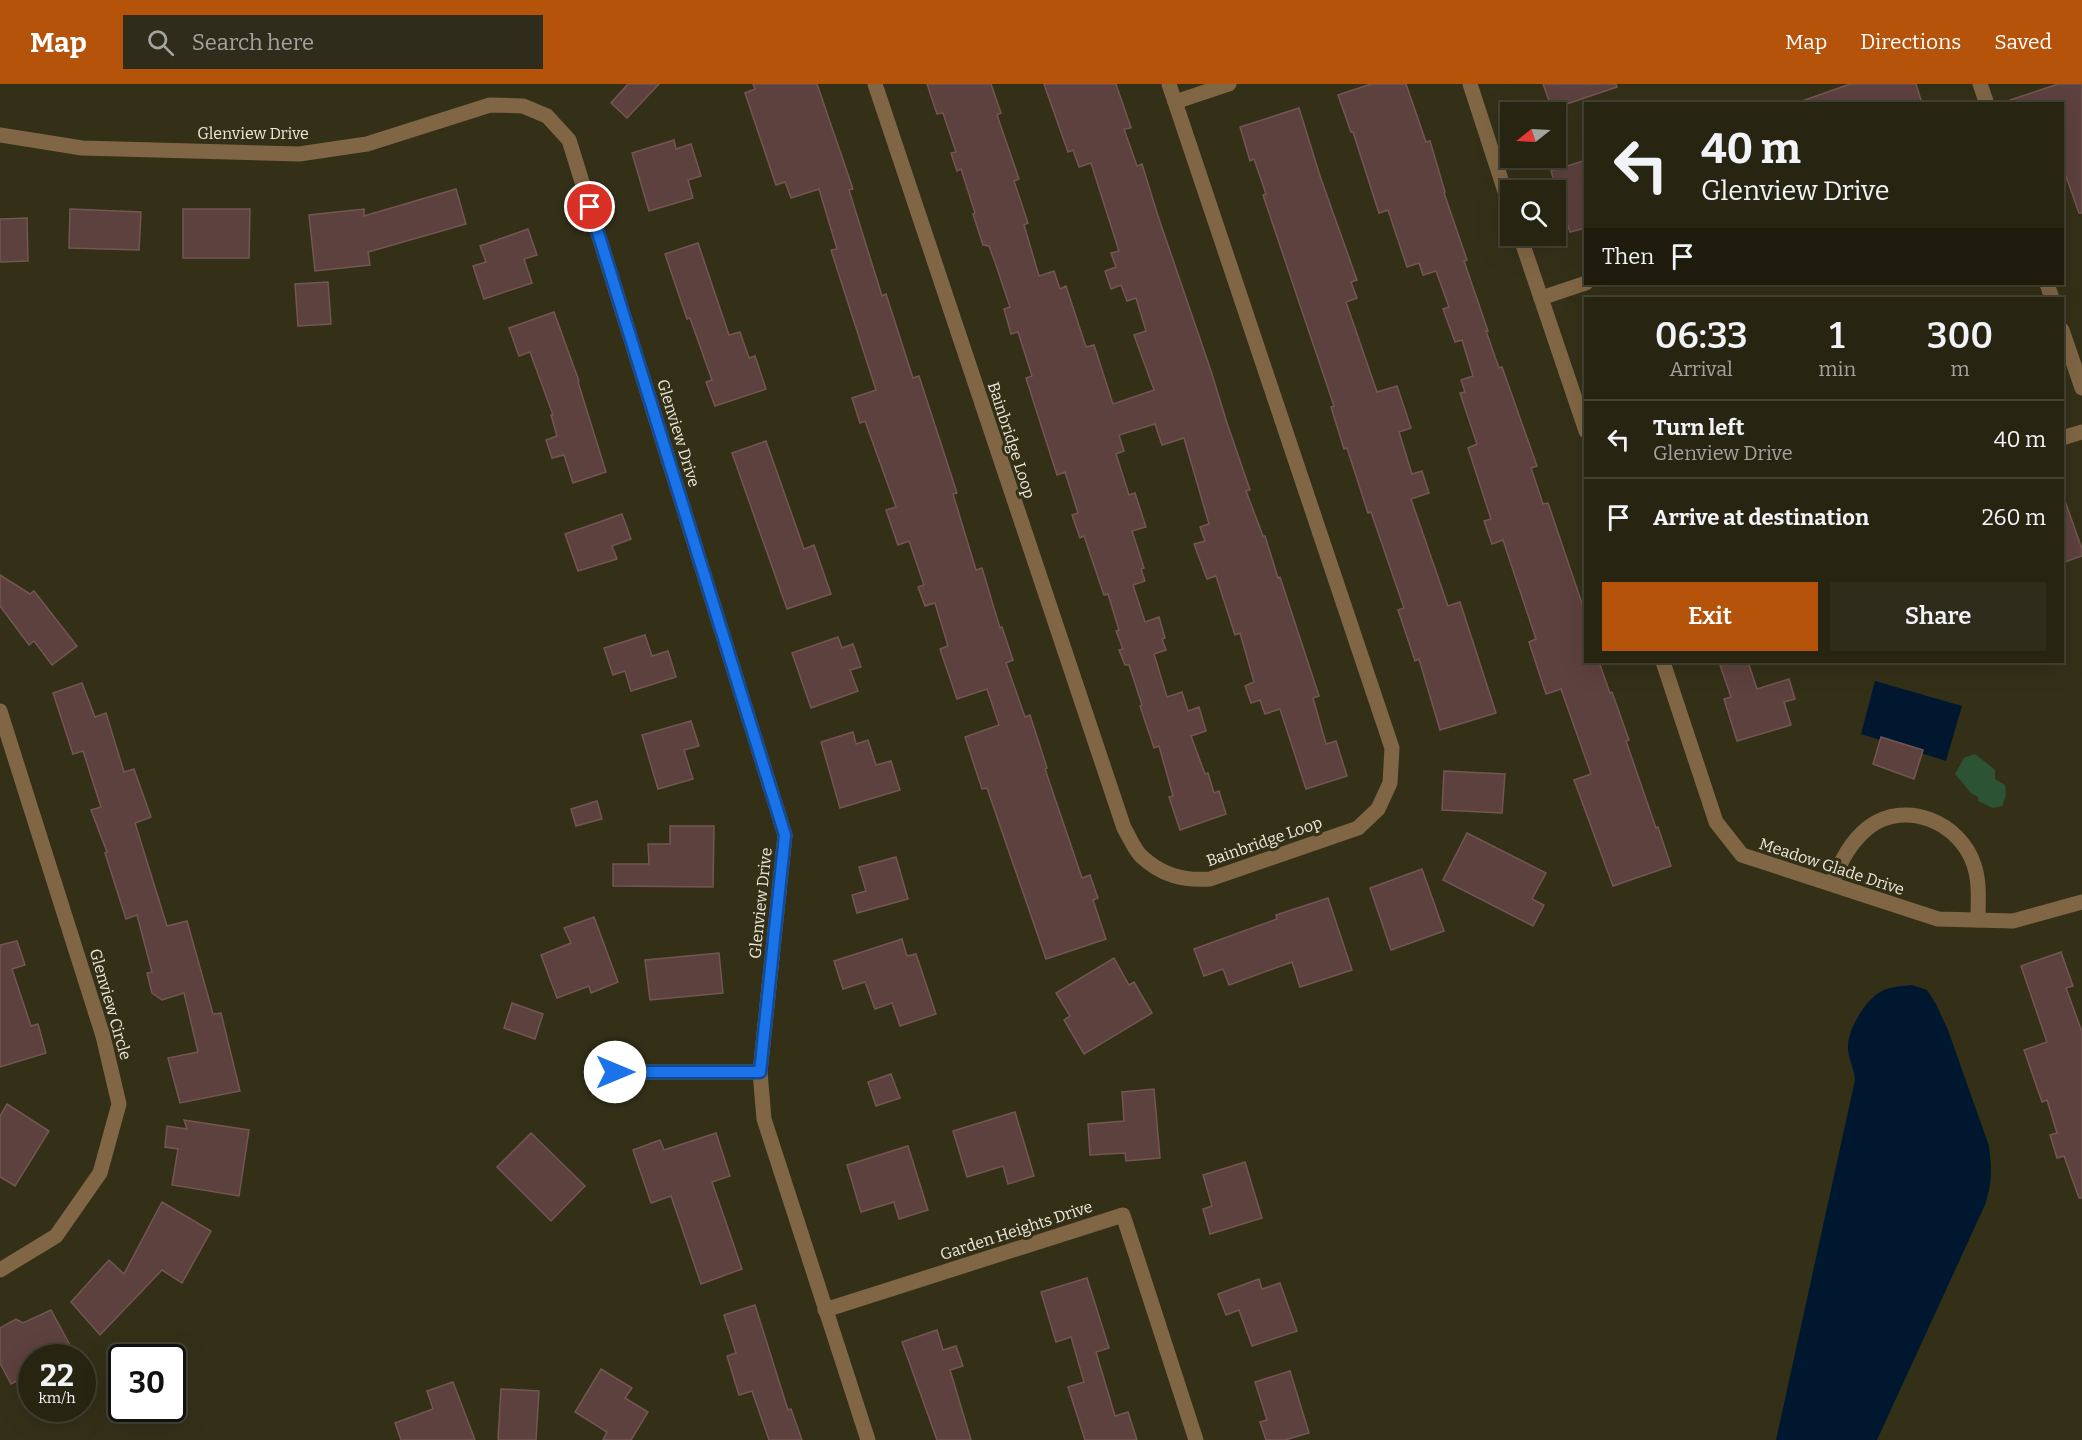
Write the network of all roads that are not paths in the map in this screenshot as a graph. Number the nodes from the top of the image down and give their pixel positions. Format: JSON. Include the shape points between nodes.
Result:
{"nodes":[{"id":1,"x":875,"y":84,"type":"edge"},
{"id":2,"x":1169,"y":84,"type":"edge"},
{"id":3,"x":1228,"y":84,"type":"edge"},
{"id":4,"x":1470,"y":84,"type":"edge"},
{"id":5,"x":1980,"y":84,"type":"edge"},
{"id":6,"x":1175,"y":102,"type":"junction"},
{"id":7,"x":1986,"y":102,"type":"edge"},
{"id":8,"x":0,"y":135,"type":"edge"},
{"id":9,"x":1501,"y":180,"type":"edge"},
{"id":10,"x":1523,"y":246,"type":"edge"},
{"id":11,"x":1584,"y":285,"type":"edge"},
{"id":12,"x":1541,"y":298,"type":"junction"},
{"id":13,"x":2064,"y":336,"type":"edge"},
{"id":14,"x":2082,"y":388,"type":"edge"},
{"id":15,"x":1584,"y":425,"type":"edge"},
{"id":16,"x":2082,"y":432,"type":"edge"},
{"id":17,"x":2064,"y":437,"type":"edge"},
{"id":18,"x":1663,"y":663,"type":"edge"},
{"id":19,"x":0,"y":711,"type":"edge"},
{"id":20,"x":1832,"y":884,"type":"junction"},
{"id":21,"x":2082,"y":902,"type":"edge"},
{"id":22,"x":1978,"y":920,"type":"junction"},
{"id":23,"x":615,"y":1072,"type":"dead end"},
{"id":24,"x":760,"y":1072,"type":"junction"},
{"id":25,"x":0,"y":1269,"type":"edge"},
{"id":26,"x":825,"y":1310,"type":"junction"},
{"id":27,"x":868,"y":1440,"type":"edge"},
{"id":28,"x":1196,"y":1440,"type":"edge"}],
"edges":[{"from":1,"to":6,"type":"street","name":"Bainbridge Loop","via":[[1124,828],[1140,855],[1168,875],[1191,881],[1210,879],[1358,828],[1378,809],[1390,783],[1392,748]]},
{"from":2,"to":6,"type":"street","name":"Bainbridge Loop"},
{"from":3,"to":6,"type":"street"},
{"from":4,"to":9,"type":"street"},
{"from":5,"to":7,"type":"street"},
{"from":8,"to":24,"type":"street","name":"Glenview Drive","via":[[82,148],[299,154],[367,144],[490,105],[523,106],[547,116],[569,140],[785,835]]},
{"from":10,"to":12,"type":"street"},
{"from":11,"to":12,"type":"street"},
{"from":12,"to":15,"type":"street"},
{"from":13,"to":14,"type":"street"},
{"from":16,"to":17,"type":"street"},
{"from":18,"to":20,"type":"street","name":"Meadow Glade Drive","via":[[1716,822],[1742,855]]},
{"from":19,"to":25,"type":"street","name":"Glenview Circle","via":[[104,1036],[119,1104],[100,1173],[56,1236]]},
{"from":20,"to":22,"type":"street","name":"Meadow Glade Drive","via":[[1938,919]]},
{"from":20,"to":22,"type":"street","via":[[1844,855],[1870,826],[1901,815],[1922,817],[1939,822],[1966,848],[1978,882]]},
{"from":21,"to":22,"type":"street","name":"Meadow Glade Drive","via":[[2013,921]]},
{"from":23,"to":24,"type":"street"},
{"from":24,"to":26,"type":"street","name":"Glenview Drive","via":[[764,1119]]},
{"from":26,"to":27,"type":"street"},
{"from":26,"to":28,"type":"street","name":"Garden Heights Drive","via":[[1123,1215]]}]}
